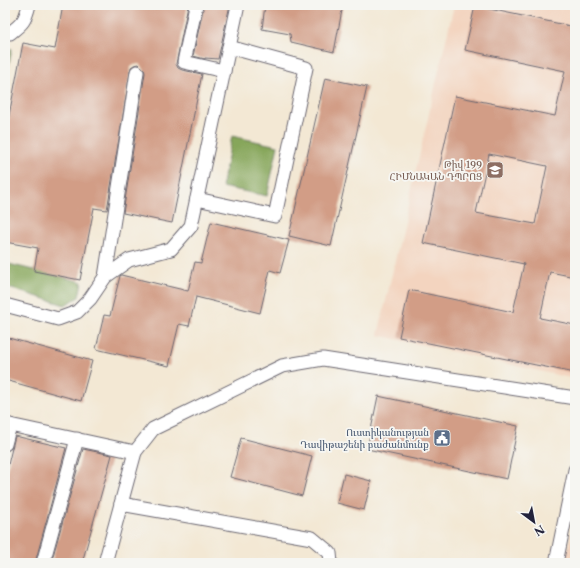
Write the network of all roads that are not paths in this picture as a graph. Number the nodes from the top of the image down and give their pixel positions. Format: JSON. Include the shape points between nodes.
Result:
{"nodes":[{"id":1,"x":29,"y":5,"type":"edge"},
{"id":2,"x":196,"y":5,"type":"edge"},
{"id":3,"x":238,"y":5,"type":"edge"},
{"id":4,"x":5,"y":33,"type":"edge"},
{"id":5,"x":229,"y":47,"type":"junction"},
{"id":6,"x":224,"y":71,"type":"junction"},
{"id":7,"x":137,"y":72,"type":"dead end"},
{"id":8,"x":197,"y":200,"type":"junction"},
{"id":9,"x":105,"y":277,"type":"junction"},
{"id":10,"x":5,"y":305,"type":"edge"},
{"id":11,"x":575,"y":398,"type":"edge"},
{"id":12,"x":7,"y":424,"type":"edge"},
{"id":13,"x":77,"y":439,"type":"junction"},
{"id":14,"x":5,"y":444,"type":"edge"},
{"id":15,"x":135,"y":452,"type":"junction"},
{"id":16,"x":575,"y":470,"type":"edge"},
{"id":17,"x":121,"y":504,"type":"junction"},
{"id":18,"x":43,"y":563,"type":"edge"},
{"id":19,"x":105,"y":563,"type":"edge"},
{"id":20,"x":331,"y":563,"type":"edge"},
{"id":21,"x":556,"y":563,"type":"edge"}],
"edges":[{"from":1,"to":4,"type":"lane","via":[[22,24],[10,33]]},
{"from":2,"to":6,"type":"lane","via":[[184,62]]},
{"from":3,"to":5,"type":"lane"},
{"from":5,"to":6,"type":"lane"},
{"from":5,"to":8,"type":"lane","via":[[306,68],[275,216]]},
{"from":6,"to":8,"type":"lane"},
{"from":7,"to":9,"type":"lane"},
{"from":8,"to":9,"type":"lane","via":[[192,226],[171,249],[129,260]]},
{"from":9,"to":10,"type":"lane","via":[[90,299],[77,312],[58,319]]},
{"from":11,"to":15,"type":"lane","via":[[323,359],[282,366],[153,429]]},
{"from":12,"to":13,"type":"lane"},
{"from":12,"to":14,"type":"lane"},
{"from":13,"to":15,"type":"lane"},
{"from":13,"to":18,"type":"lane"},
{"from":15,"to":17,"type":"lane"},
{"from":16,"to":21,"type":"lane"},
{"from":17,"to":19,"type":"lane"},
{"from":17,"to":20,"type":"lane","via":[[312,538],[330,554]]}]}
